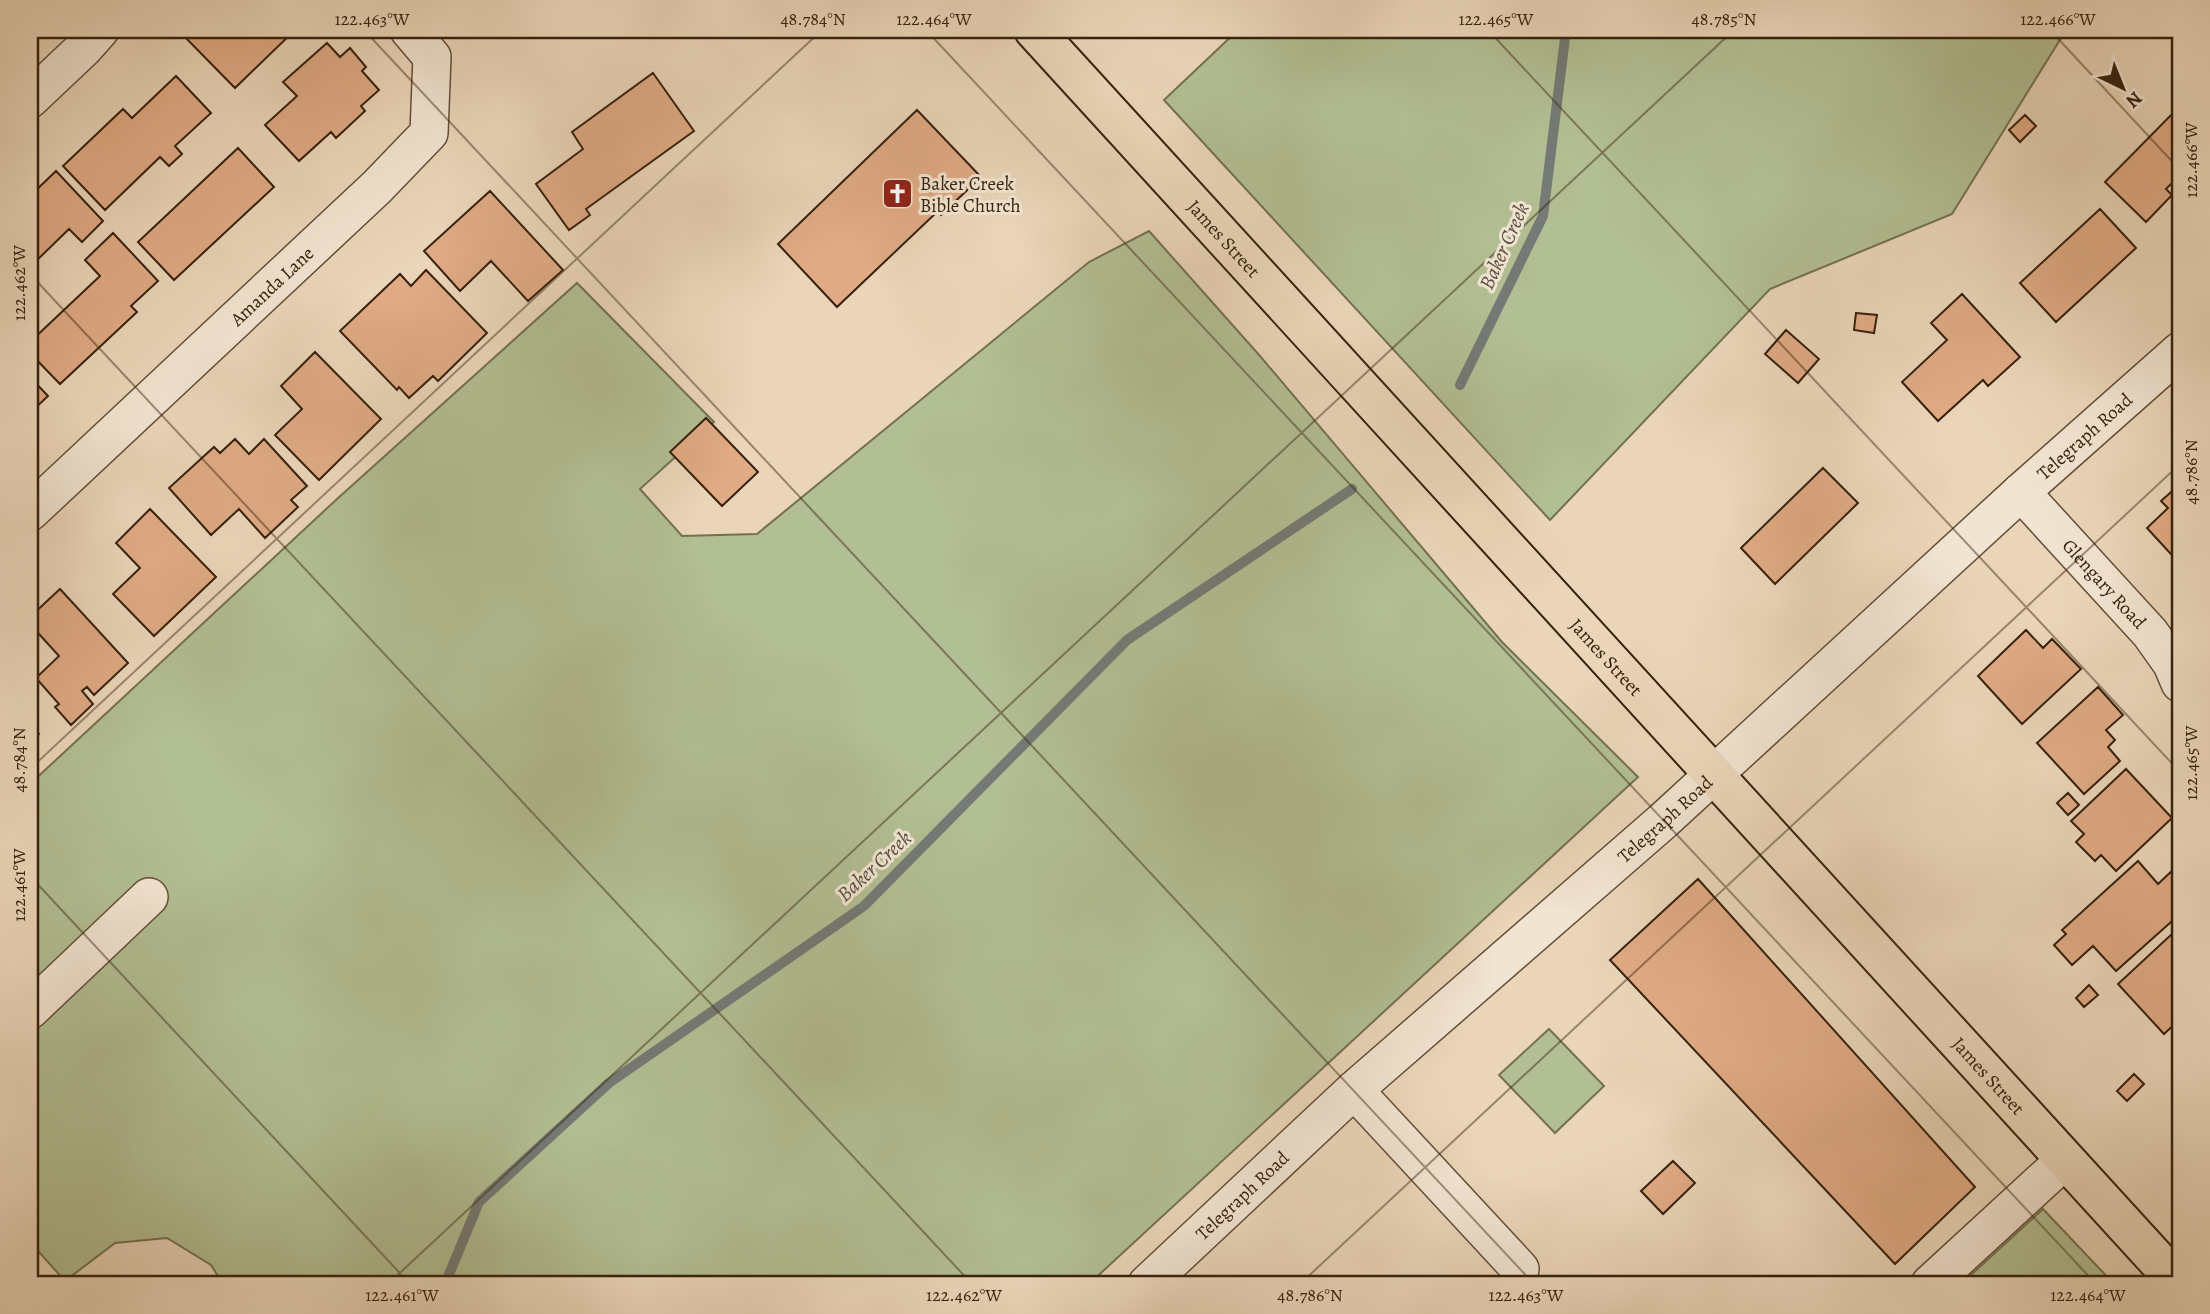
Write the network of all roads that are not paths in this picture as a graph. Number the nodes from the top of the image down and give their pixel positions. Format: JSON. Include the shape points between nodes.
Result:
{"nodes":[{"id":1,"x":100,"y":30,"type":"edge"},
{"id":2,"x":409,"y":30,"type":"edge"},
{"id":3,"x":1034,"y":30,"type":"edge"},
{"id":4,"x":30,"y":99,"type":"edge"},
{"id":5,"x":2180,"y":351,"type":"edge"},
{"id":6,"x":2021,"y":492,"type":"junction"},
{"id":7,"x":30,"y":512,"type":"edge"},
{"id":8,"x":2180,"y":683,"type":"edge"},
{"id":9,"x":1714,"y":774,"type":"junction"},
{"id":10,"x":149,"y":897,"type":"dead end"},
{"id":11,"x":30,"y":1010,"type":"edge"},
{"id":12,"x":1354,"y":1090,"type":"junction"},
{"id":13,"x":2065,"y":1160,"type":"junction"},
{"id":14,"x":1520,"y":1269,"type":"dead end"},
{"id":15,"x":1147,"y":1284,"type":"edge"},
{"id":16,"x":1930,"y":1284,"type":"edge"},
{"id":17,"x":2179,"y":1284,"type":"edge"}],
"edges":[{"from":1,"to":4,"type":"street"},
{"from":2,"to":7,"type":"street","name":"Amanda Lane","via":[[432,57],[429,132],[377,187]]},
{"from":3,"to":9,"type":"main road","name":"James Street"},
{"from":5,"to":6,"type":"street","name":"Telegraph Road"},
{"from":6,"to":8,"type":"street","name":"Glengary Road","via":[[2150,633]]},
{"from":6,"to":9,"type":"street","name":"Telegraph Road"},
{"from":9,"to":12,"type":"street","name":"Telegraph Road"},
{"from":9,"to":13,"type":"main road","name":"James Street"},
{"from":10,"to":11,"type":"street"},
{"from":12,"to":14,"type":"street"},
{"from":12,"to":15,"type":"street","name":"Telegraph Road"},
{"from":13,"to":16,"type":"street"},
{"from":13,"to":17,"type":"main road","name":"James Street"}]}
